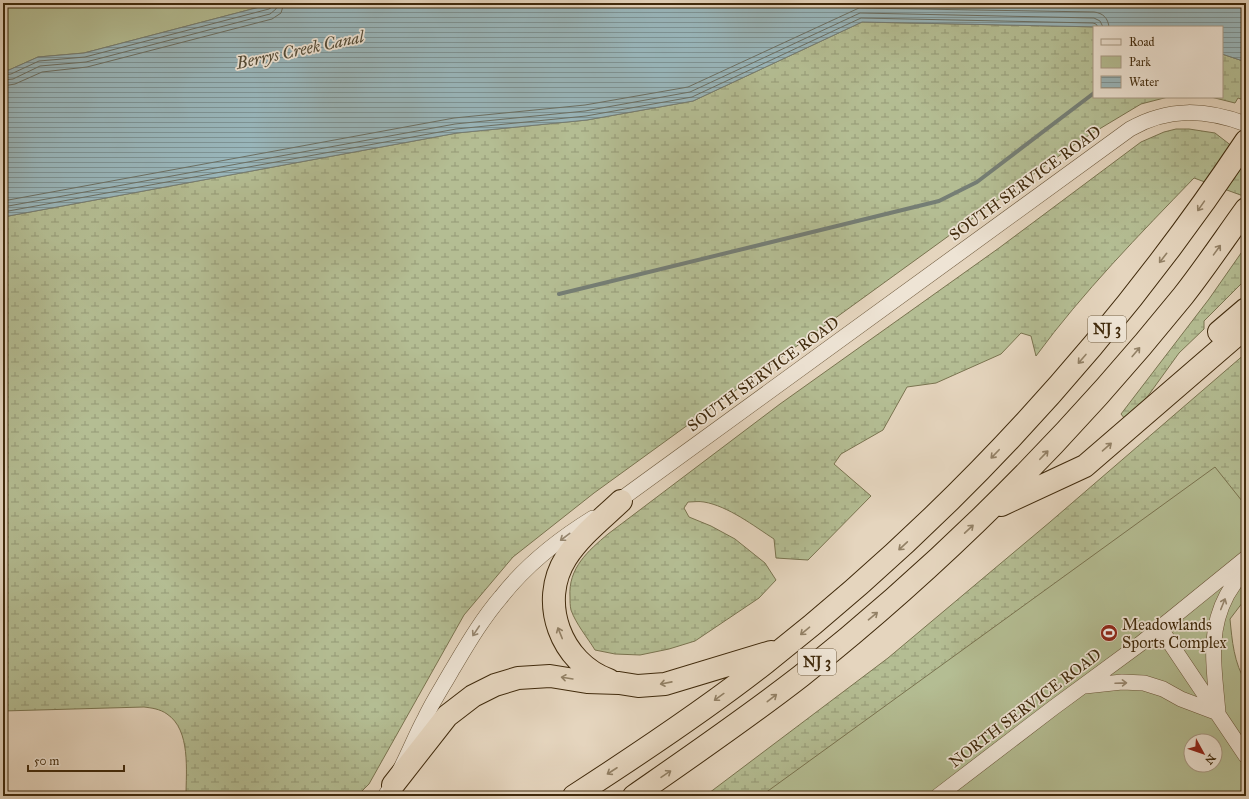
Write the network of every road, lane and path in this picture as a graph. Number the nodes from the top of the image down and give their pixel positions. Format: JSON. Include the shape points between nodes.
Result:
{"nodes":[{"id":1,"x":1246,"y":124,"type":"edge"},
{"id":2,"x":1246,"y":141,"type":"edge"},
{"id":3,"x":1246,"y":210,"type":"edge"},
{"id":4,"x":1246,"y":310,"type":"edge"},
{"id":5,"x":1246,"y":328,"type":"edge"},
{"id":6,"x":1130,"y":428,"type":"junction"},
{"id":7,"x":621,"y":501,"type":"junction"},
{"id":8,"x":987,"y":512,"type":"junction"},
{"id":9,"x":1246,"y":558,"type":"edge"},
{"id":10,"x":1246,"y":566,"type":"edge"},
{"id":11,"x":1160,"y":628,"type":"junction"},
{"id":12,"x":784,"y":648,"type":"junction"},
{"id":13,"x":619,"y":683,"type":"junction"},
{"id":14,"x":1082,"y":687,"type":"junction"},
{"id":15,"x":1218,"y":714,"type":"junction"},
{"id":16,"x":1246,"y":756,"type":"edge"},
{"id":17,"x":389,"y":790,"type":"edge"},
{"id":18,"x":574,"y":796,"type":"edge"},
{"id":19,"x":634,"y":796,"type":"edge"},
{"id":20,"x":938,"y":796,"type":"edge"}],
"edges":[{"from":1,"to":7,"type":"street","name":"SOUTH SERVICE ROAD","via":[[1214,115],[1187,112],[1157,117],[1130,129]]},
{"from":2,"to":12,"type":"highway","number":"NJ 3","one_way":true,"via":[[1172,247],[1094,345],[1037,409],[945,506],[836,605]]},
{"from":8,"to":3,"type":"highway","number":"NJ 3","one_way":true,"via":[[1060,438],[1123,367],[1184,295]]},
{"from":4,"to":6,"type":"highway","via":[[1174,374]]},
{"from":5,"to":6,"type":"highway"},
{"from":8,"to":6,"type":"highway","one_way":true,"via":[[1085,466]]},
{"from":13,"to":7,"type":"highway","one_way":true,"via":[[598,676],[574,657],[562,639],[554,604],[556,581],[566,559],[583,537]]},
{"from":7,"to":17,"type":"street","name":"SOUTH SERVICE ROAD","one_way":true,"via":[[559,541],[501,596],[472,636],[439,693]]},
{"from":19,"to":8,"type":"highway","number":"NJ 3","one_way":true,"via":[[801,676],[903,590]]},
{"from":9,"to":11,"type":"street","name":"NORTH SERVICE ROAD"},
{"from":15,"to":10,"type":"street","one_way":true,"via":[[1213,657],[1214,632],[1222,606]]},
{"from":11,"to":14,"type":"street","name":"NORTH SERVICE ROAD"},
{"from":11,"to":15,"type":"street"},
{"from":12,"to":13,"type":"highway","one_way":true,"via":[[665,684],[638,686]]},
{"from":12,"to":18,"type":"highway","number":"NJ 3","one_way":true,"via":[[687,721]]},
{"from":13,"to":17,"type":"highway","one_way":true,"via":[[539,676],[507,681],[483,690],[447,716]]},
{"from":14,"to":15,"type":"street","one_way":true,"via":[[1122,682],[1144,683]]},
{"from":14,"to":20,"type":"street","name":"NORTH SERVICE ROAD"},
{"from":15,"to":16,"type":"street"}]}
